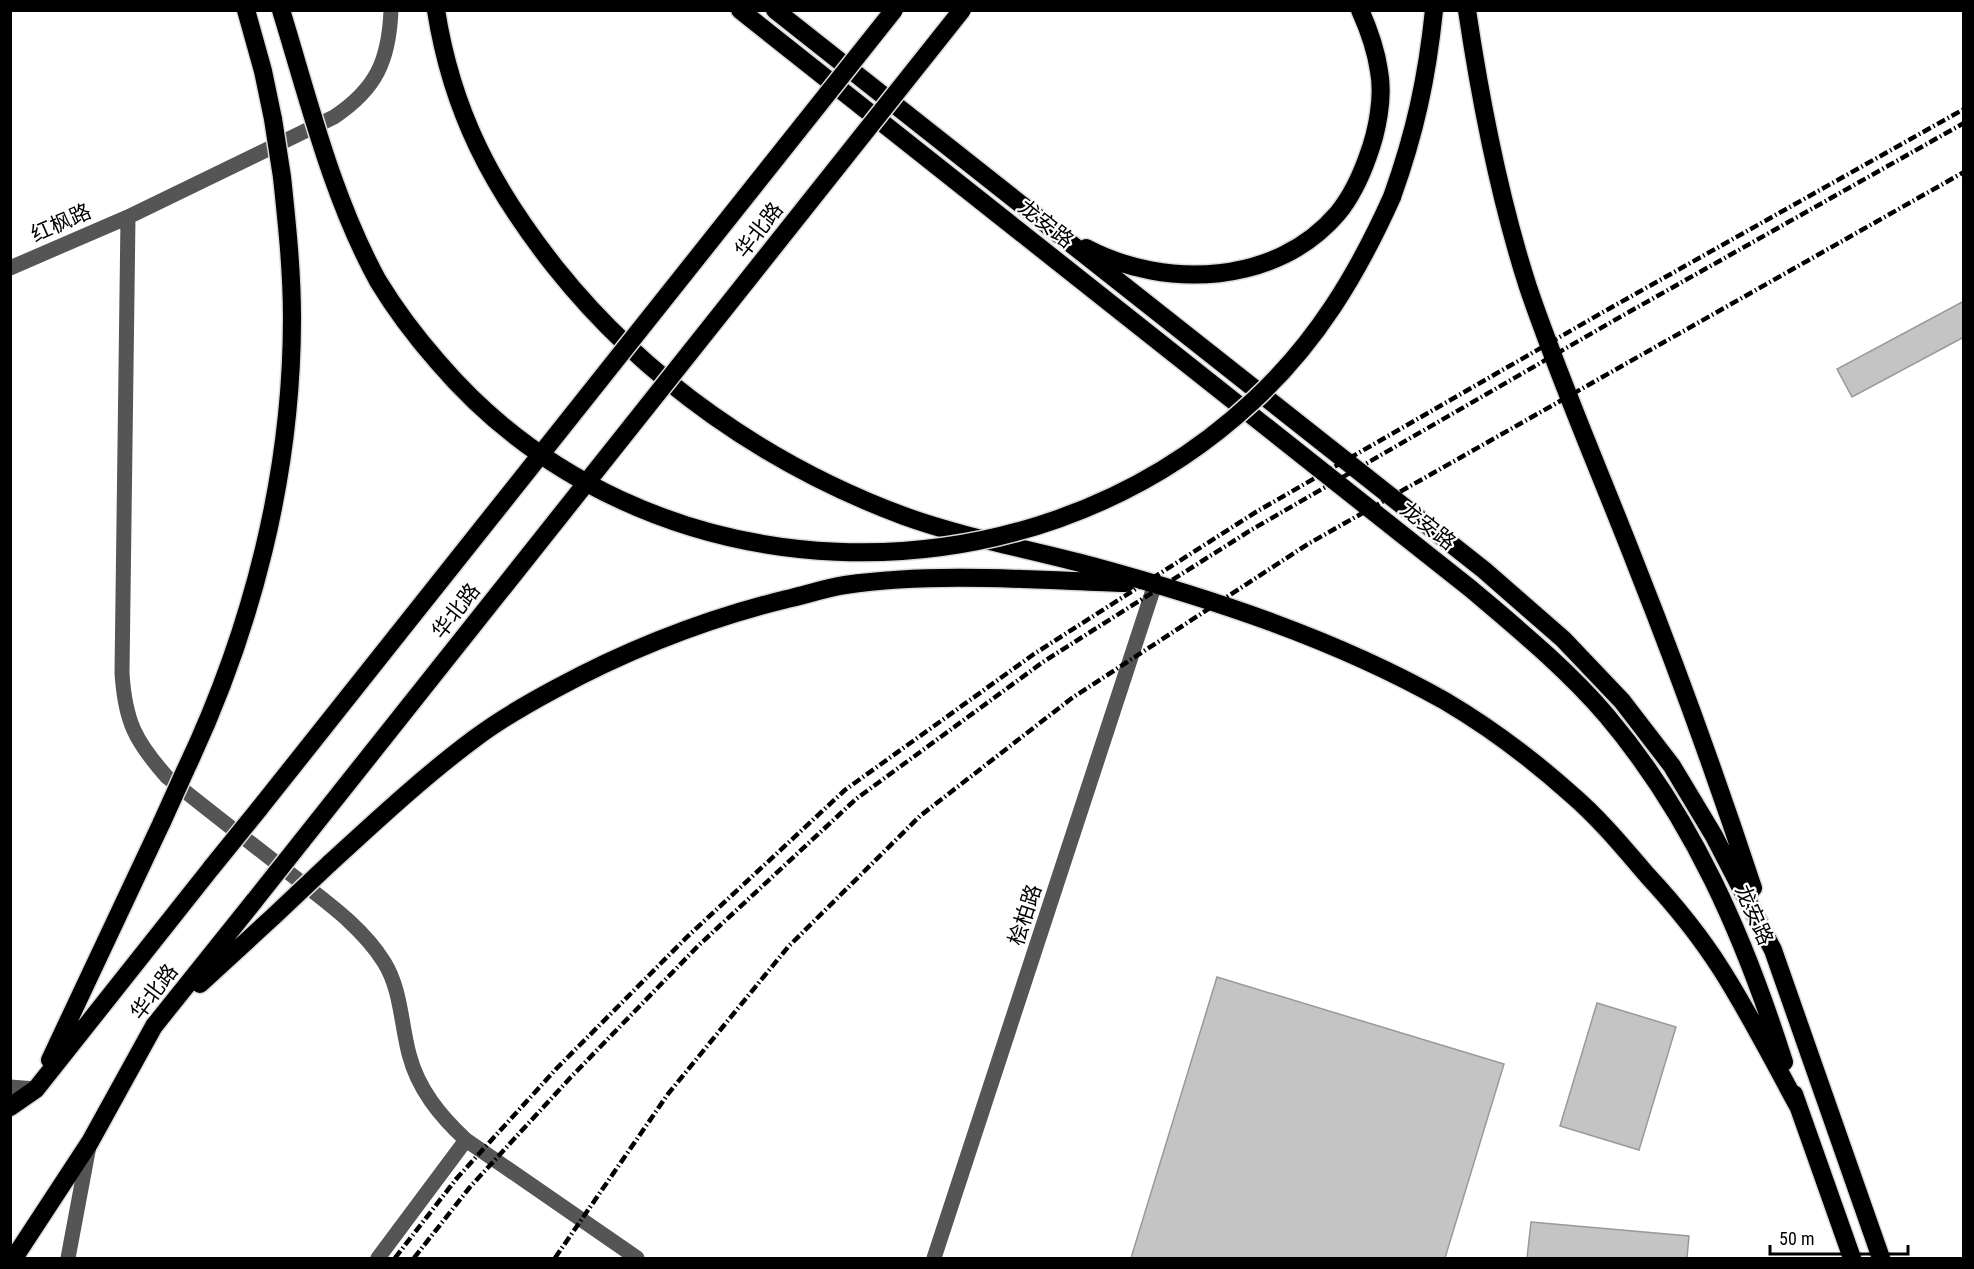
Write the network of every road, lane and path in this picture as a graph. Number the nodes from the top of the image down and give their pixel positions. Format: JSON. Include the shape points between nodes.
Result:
{"nodes":[{"id":1,"x":246,"y":10,"type":"edge"},
{"id":2,"x":281,"y":10,"type":"edge"},
{"id":3,"x":391,"y":10,"type":"edge"},
{"id":4,"x":436,"y":10,"type":"edge"},
{"id":5,"x":740,"y":10,"type":"edge"},
{"id":6,"x":776,"y":10,"type":"edge"},
{"id":7,"x":894,"y":10,"type":"edge"},
{"id":8,"x":962,"y":10,"type":"edge"},
{"id":9,"x":1360,"y":10,"type":"edge"},
{"id":10,"x":1434,"y":10,"type":"edge"},
{"id":11,"x":1467,"y":10,"type":"edge"},
{"id":12,"x":128,"y":217,"type":"junction"},
{"id":13,"x":1056,"y":232,"type":"junction"},
{"id":14,"x":10,"y":268,"type":"edge"},
{"id":15,"x":1155,"y":584,"type":"junction"},
{"id":16,"x":1773,"y":950,"type":"junction"},
{"id":17,"x":154,"y":1026,"type":"junction"},
{"id":18,"x":10,"y":1087,"type":"edge"},
{"id":19,"x":36,"y":1089,"type":"junction"},
{"id":20,"x":1798,"y":1106,"type":"junction"},
{"id":21,"x":10,"y":1107,"type":"edge"},
{"id":22,"x":466,"y":1140,"type":"junction"},
{"id":23,"x":90,"y":1142,"type":"junction"},
{"id":24,"x":72,"y":1256,"type":"edge"},
{"id":25,"x":14,"y":1258,"type":"edge"},
{"id":26,"x":378,"y":1258,"type":"edge"},
{"id":27,"x":637,"y":1258,"type":"edge"},
{"id":28,"x":934,"y":1258,"type":"edge"},
{"id":29,"x":1852,"y":1258,"type":"edge"},
{"id":30,"x":1881,"y":1258,"type":"edge"}],
"edges":[{"from":1,"to":19,"type":"highway","bridge":true,"via":[[273,119],[290,250],[288,401],[278,481],[259,572],[207,726]]},
{"from":2,"to":10,"type":"highway","bridge":true,"via":[[324,150],[357,238],[379,282],[407,324],[474,400],[555,464],[641,510],[742,541],[832,553],[933,549],[1027,530],[1074,514],[1172,464],[1253,402],[1317,332],[1370,246],[1392,197],[1417,120]]},
{"from":3,"to":12,"type":"street","name":"红枫路","via":[[379,70],[355,103],[334,117]]},
{"from":4,"to":15,"type":"highway","via":[[456,96],[476,146],[501,192],[567,282],[605,324],[690,400],[800,469],[905,516],[963,536]]},
{"from":5,"to":20,"type":"highway","name":"龙安路","via":[[1471,588],[1548,655],[1606,715],[1655,777],[1696,845],[1747,956]]},
{"from":6,"to":13,"type":"highway","name":"龙安路"},
{"from":7,"to":19,"type":"highway","name":"华北路","bridge":true},
{"from":8,"to":17,"type":"highway","name":"华北路","bridge":true},
{"from":9,"to":13,"type":"highway","via":[[1371,35],[1380,74],[1373,142],[1360,177],[1339,212],[1311,239],[1283,256],[1247,269],[1210,275],[1169,273],[1130,265]]},
{"from":11,"to":16,"type":"highway","via":[[1481,102],[1528,286],[1717,780]]},
{"from":12,"to":14,"type":"street","name":"红枫路"},
{"from":12,"to":22,"type":"street","via":[[122,673],[132,729],[167,777],[343,915],[370,943],[394,984],[417,1079],[436,1109]]},
{"from":13,"to":16,"type":"highway","name":"龙安路","via":[[1475,563],[1563,639],[1622,701],[1672,766],[1714,836]]},
{"from":15,"to":17,"type":"highway","bridge":true,"via":[[977,578],[843,586],[726,615],[617,657],[531,702],[426,776]]},
{"from":15,"to":20,"type":"highway","via":[[1315,638],[1386,669],[1450,704],[1518,750],[1573,795],[1670,900],[1719,965]]},
{"from":15,"to":28,"type":"street","name":"桧柏路"},
{"from":16,"to":30,"type":"highway","name":"龙安路"},
{"from":17,"to":23,"type":"highway","name":"华北路"},
{"from":18,"to":19,"type":"street"},
{"from":19,"to":21,"type":"highway","name":"华北路"},
{"from":20,"to":29,"type":"highway","name":"龙安路"},
{"from":22,"to":26,"type":"street"},
{"from":22,"to":27,"type":"street"},
{"from":23,"to":24,"type":"street"},
{"from":23,"to":25,"type":"highway","name":"华北路"}]}
